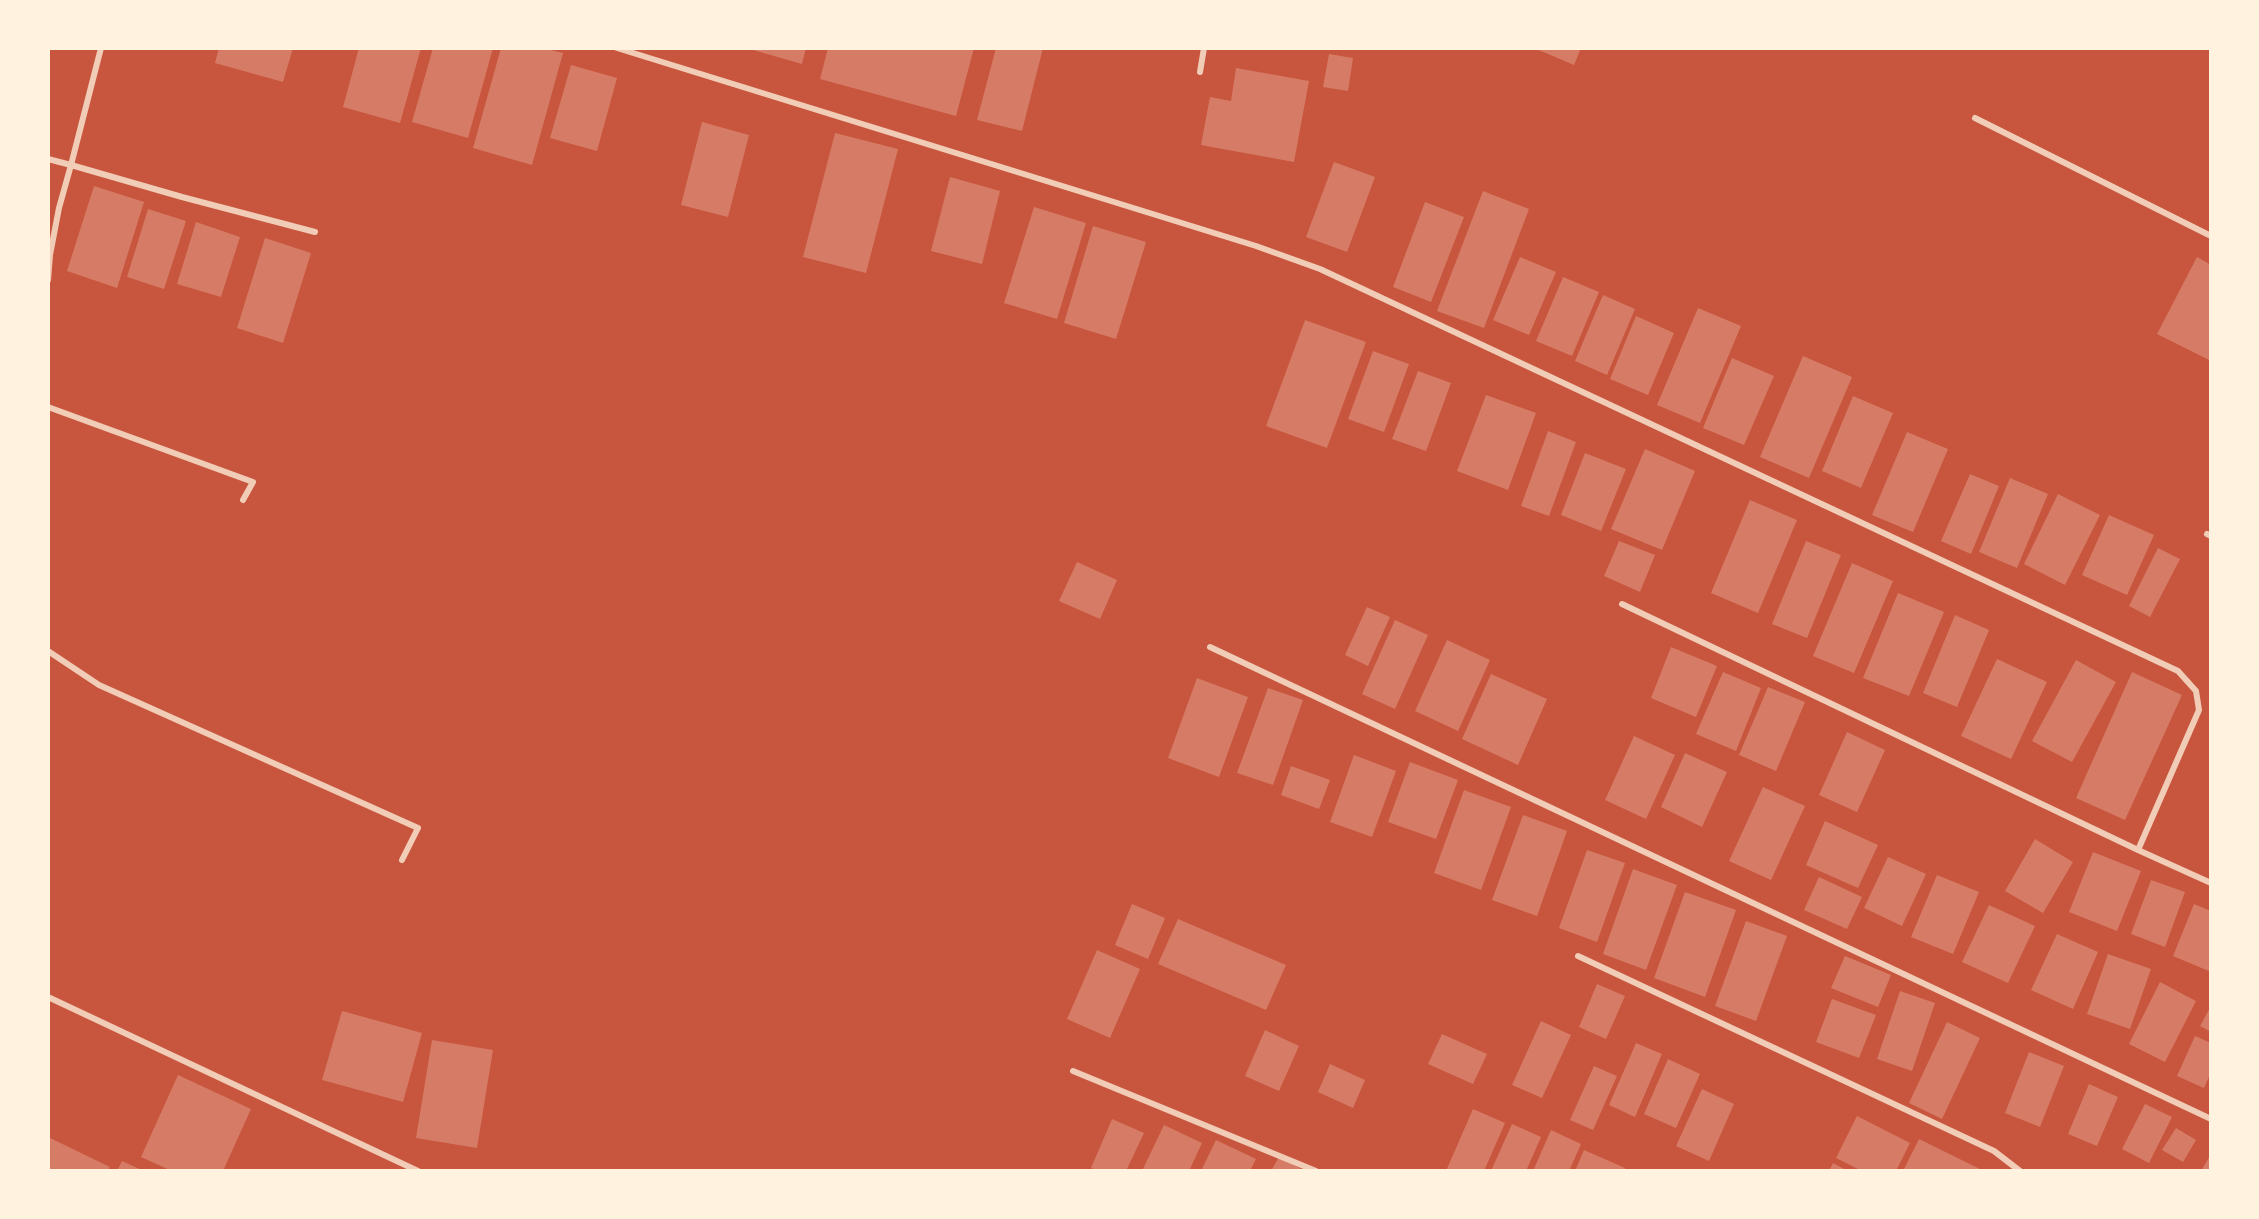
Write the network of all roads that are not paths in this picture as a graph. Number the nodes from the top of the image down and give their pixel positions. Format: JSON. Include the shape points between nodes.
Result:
{"nodes":[{"id":1,"x":101,"y":48,"type":"edge"},
{"id":2,"x":617,"y":48,"type":"edge"},
{"id":3,"x":1204,"y":48,"type":"edge"},
{"id":4,"x":1200,"y":72,"type":"dead end"},
{"id":5,"x":1975,"y":118,"type":"dead end"},
{"id":6,"x":48,"y":159,"type":"edge"},
{"id":7,"x":71,"y":165,"type":"junction"},
{"id":8,"x":315,"y":232,"type":"dead end"},
{"id":9,"x":2211,"y":236,"type":"edge"},
{"id":10,"x":48,"y":280,"type":"edge"},
{"id":11,"x":48,"y":407,"type":"edge"},
{"id":12,"x":243,"y":500,"type":"dead end"},
{"id":13,"x":1623,"y":604,"type":"dead end"},
{"id":14,"x":1210,"y":647,"type":"dead end"},
{"id":15,"x":48,"y":651,"type":"edge"},
{"id":16,"x":2138,"y":850,"type":"junction"},
{"id":17,"x":402,"y":860,"type":"dead end"},
{"id":18,"x":2211,"y":883,"type":"edge"},
{"id":19,"x":1578,"y":957,"type":"dead end"},
{"id":20,"x":48,"y":997,"type":"edge"},
{"id":21,"x":1073,"y":1071,"type":"dead end"},
{"id":22,"x":2211,"y":1119,"type":"edge"},
{"id":23,"x":418,"y":1171,"type":"edge"},
{"id":24,"x":1316,"y":1171,"type":"edge"},
{"id":25,"x":2020,"y":1171,"type":"edge"}],
"edges":[{"from":1,"to":7,"type":"street"},
{"from":2,"to":16,"type":"street","via":[[1233,238],[1320,269],[2178,671],[2196,691],[2199,710]]},
{"from":3,"to":4,"type":"street"},
{"from":5,"to":9,"type":"street"},
{"from":6,"to":7,"type":"street"},
{"from":7,"to":8,"type":"street"},
{"from":7,"to":10,"type":"street","via":[[59,208]]},
{"from":11,"to":12,"type":"street","via":[[253,482]]},
{"from":13,"to":16,"type":"street"},
{"from":14,"to":22,"type":"street"},
{"from":15,"to":17,"type":"street","via":[[99,685],[418,828]]},
{"from":16,"to":18,"type":"street"},
{"from":19,"to":25,"type":"street","via":[[1994,1151]]},
{"from":20,"to":23,"type":"street"},
{"from":21,"to":24,"type":"street"}]}
